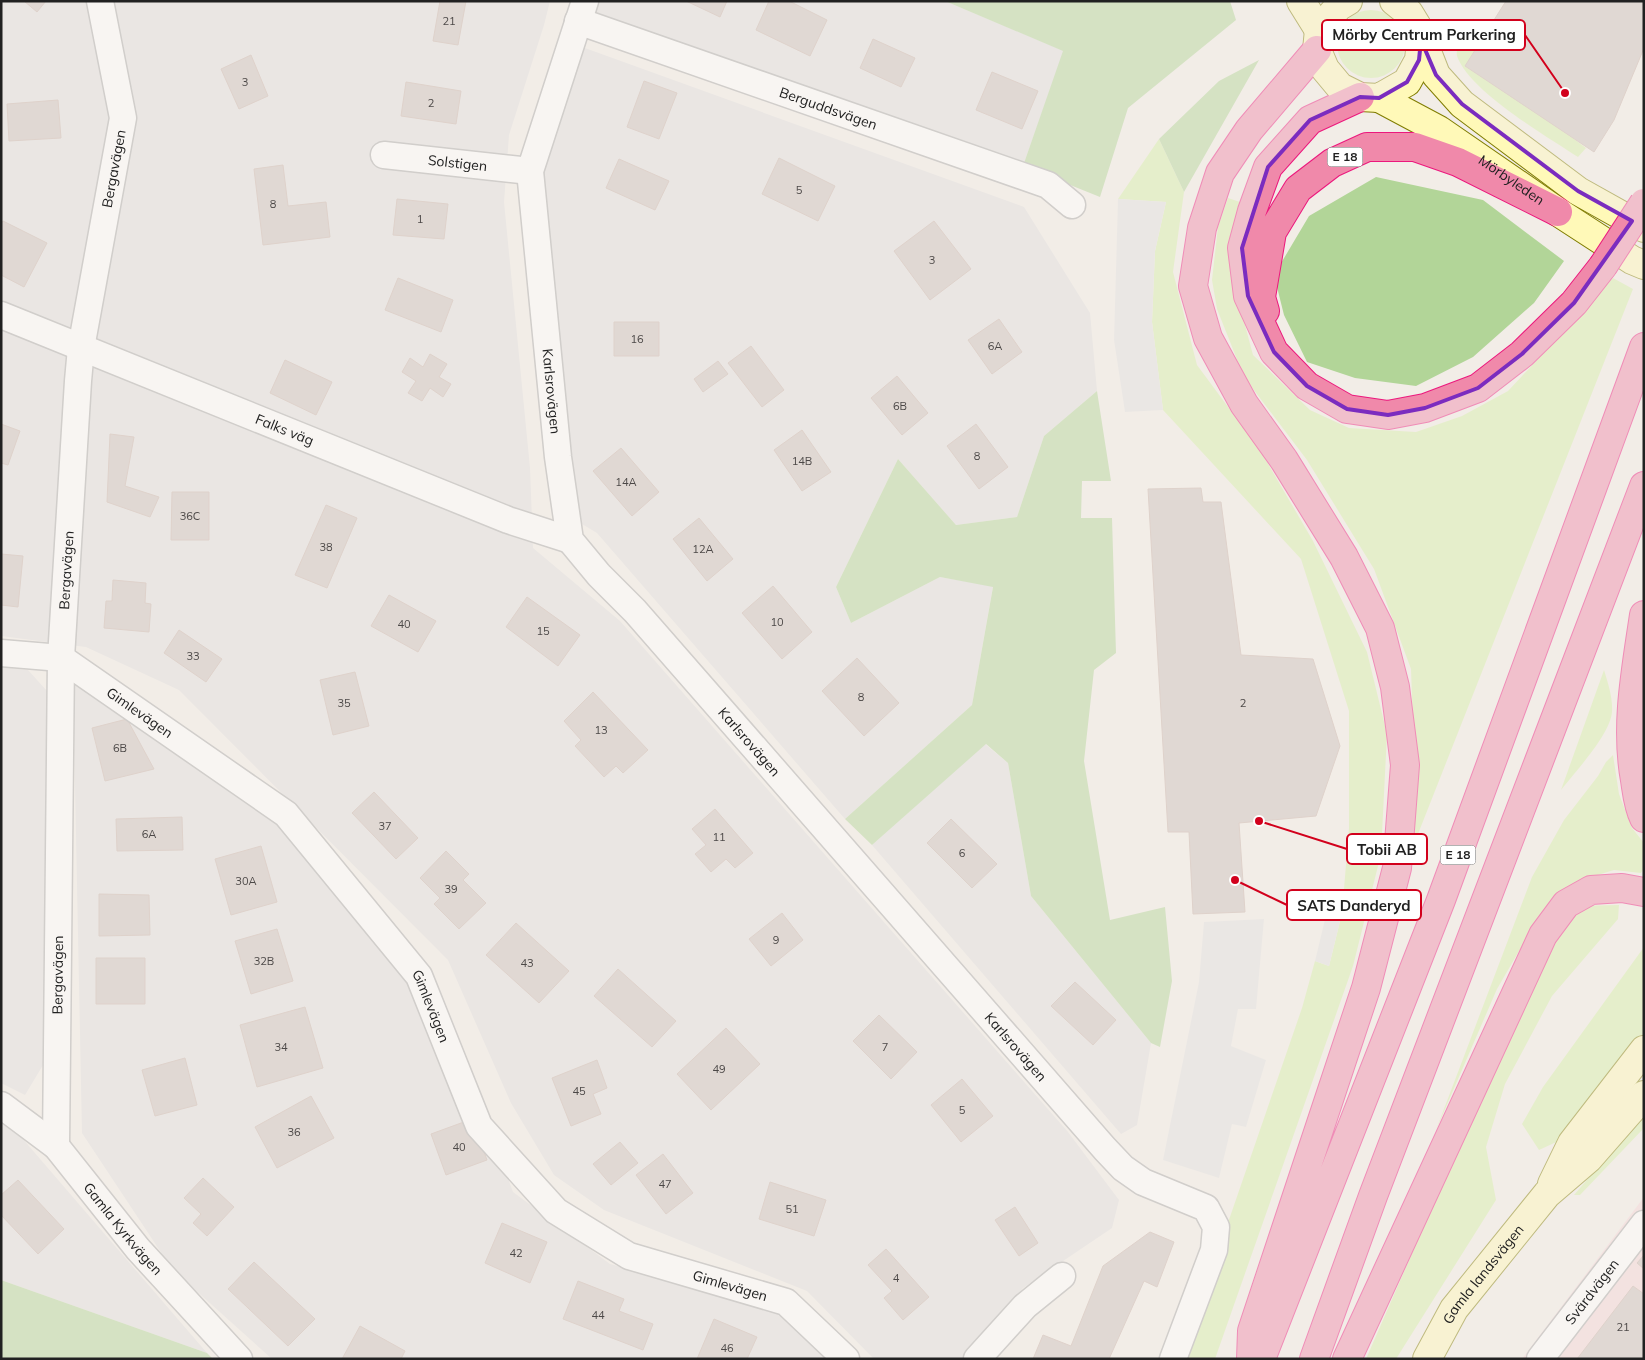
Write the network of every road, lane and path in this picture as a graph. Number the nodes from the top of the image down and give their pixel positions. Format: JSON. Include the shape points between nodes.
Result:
{"nodes":[{"id":1,"x":100,"y":1,"type":"edge"},
{"id":2,"x":1301,"y":1,"type":"edge"},
{"id":3,"x":1348,"y":1,"type":"edge"},
{"id":4,"x":1394,"y":1,"type":"edge"},
{"id":5,"x":581,"y":11,"type":"edge"},
{"id":6,"x":1318,"y":40,"type":"junction"},
{"id":7,"x":1422,"y":40,"type":"junction"},
{"id":8,"x":1370,"y":97,"type":"junction"},
{"id":9,"x":384,"y":155,"type":"dead end"},
{"id":10,"x":530,"y":171,"type":"junction"},
{"id":11,"x":1644,"y":203,"type":"edge"},
{"id":12,"x":1072,"y":205,"type":"dead end"},
{"id":13,"x":1558,"y":212,"type":"junction"},
{"id":14,"x":1644,"y":228,"type":"edge"},
{"id":15,"x":1644,"y":265,"type":"edge"},
{"id":16,"x":1,"y":315,"type":"edge"},
{"id":17,"x":1644,"y":347,"type":"edge"},
{"id":18,"x":81,"y":348,"type":"junction"},
{"id":19,"x":1274,"y":352,"type":"junction"},
{"id":20,"x":1644,"y":486,"type":"edge"},
{"id":21,"x":570,"y":540,"type":"junction"},
{"id":22,"x":1644,"y":615,"type":"edge"},
{"id":23,"x":1,"y":653,"type":"edge"},
{"id":24,"x":61,"y":658,"type":"junction"},
{"id":25,"x":1644,"y":818,"type":"edge"},
{"id":26,"x":1644,"y":892,"type":"edge"},
{"id":27,"x":1644,"y":1050,"type":"edge"},
{"id":28,"x":1644,"y":1095,"type":"edge"},
{"id":29,"x":1,"y":1105,"type":"edge"},
{"id":30,"x":56,"y":1146,"type":"junction"},
{"id":31,"x":1547,"y":1194,"type":"junction"},
{"id":32,"x":1644,"y":1224,"type":"edge"},
{"id":33,"x":1062,"y":1276,"type":"dead end"},
{"id":34,"x":239,"y":1359,"type":"edge"},
{"id":35,"x":846,"y":1359,"type":"edge"},
{"id":36,"x":977,"y":1359,"type":"edge"},
{"id":37,"x":1173,"y":1359,"type":"edge"},
{"id":38,"x":1251,"y":1359,"type":"edge"},
{"id":39,"x":1261,"y":1359,"type":"edge"},
{"id":40,"x":1314,"y":1359,"type":"edge"},
{"id":41,"x":1347,"y":1359,"type":"edge"},
{"id":42,"x":1427,"y":1359,"type":"edge"},
{"id":43,"x":1540,"y":1359,"type":"edge"}],
"edges":[{"from":1,"to":18,"type":"street","name":"Bergavägen","via":[[123,118]]},
{"from":2,"to":6,"type":"street"},
{"from":3,"to":6,"type":"street","via":[[1338,7]]},
{"from":4,"to":7,"type":"street","via":[[1409,14]]},
{"from":5,"to":10,"type":"street","name":"Karlsrovägen"},
{"from":5,"to":12,"type":"street","name":"Berguddsvägen","via":[[1048,185]]},
{"from":6,"to":8,"type":"street","name":"Mörbyleden","via":[[1325,69],[1340,87]]},
{"from":6,"to":38,"type":"highway","via":[[1220,172],[1202,228],[1193,286],[1208,338],[1244,404],[1284,460],[1344,557],[1380,628],[1395,687],[1405,765],[1397,868],[1363,997],[1252,1331]]},
{"from":7,"to":8,"type":"street","via":[[1419,60],[1407,82]]},
{"from":7,"to":14,"type":"street","via":[[1436,75],[1462,104],[1578,191]]},
{"from":8,"to":13,"type":"street","name":"Mörbyleden","via":[[1440,130]]},
{"from":8,"to":19,"type":"highway","via":[[1310,120],[1268,167],[1242,248],[1248,296]]},
{"from":9,"to":10,"type":"street","name":"Solstigen"},
{"from":10,"to":21,"type":"street","name":"Karlsrovägen","via":[[558,457]]},
{"from":11,"to":19,"type":"highway","bridge":true,"via":[[1603,266],[1574,303],[1522,354],[1478,388],[1425,408],[1388,415],[1347,409],[1307,386]]},
{"from":13,"to":15,"type":"street","name":"Mörbyleden"},
{"from":13,"to":19,"type":"highway","number":"E 18","via":[[1458,162],[1415,146],[1367,147],[1332,163],[1298,189],[1272,232],[1261,297]]},
{"from":16,"to":18,"type":"street","name":"Falks väg"},
{"from":17,"to":39,"type":"highway","number":"E 18","via":[[1441,900]]},
{"from":18,"to":21,"type":"street","name":"Falks väg","via":[[508,520]]},
{"from":18,"to":24,"type":"street","name":"Bergavägen"},
{"from":20,"to":40,"type":"highway"},
{"from":21,"to":37,"type":"street","name":"Karlsrovägen","via":[[1105,1150],[1142,1182],[1206,1208],[1216,1227],[1214,1250]]},
{"from":22,"to":25,"type":"highway","via":[[1631,707],[1631,757],[1639,807]]},
{"from":23,"to":24,"type":"street","name":"Gimlevägen"},
{"from":24,"to":30,"type":"street","name":"Bergavägen"},
{"from":24,"to":35,"type":"street","name":"Gimlevägen","via":[[286,814],[418,976],[479,1126],[556,1211],[629,1256],[786,1302]]},
{"from":26,"to":41,"type":"highway","via":[[1622,888],[1591,890],[1566,904],[1543,935]]},
{"from":27,"to":31,"type":"street","name":"Gamla landsvägen","via":[[1572,1143]]},
{"from":28,"to":31,"type":"street","name":"Gamla landsvägen","via":[[1589,1158]]},
{"from":29,"to":30,"type":"street","name":"Gamla Kyrkvägen"},
{"from":30,"to":34,"type":"street","name":"Gamla Kyrkvägen","via":[[138,1249]]},
{"from":31,"to":42,"type":"street","name":"Gamla landsvägen","via":[[1454,1309]]},
{"from":32,"to":43,"type":"street","name":"Svärdvägen"},
{"from":33,"to":36,"type":"street","via":[[1025,1306]]}]}
